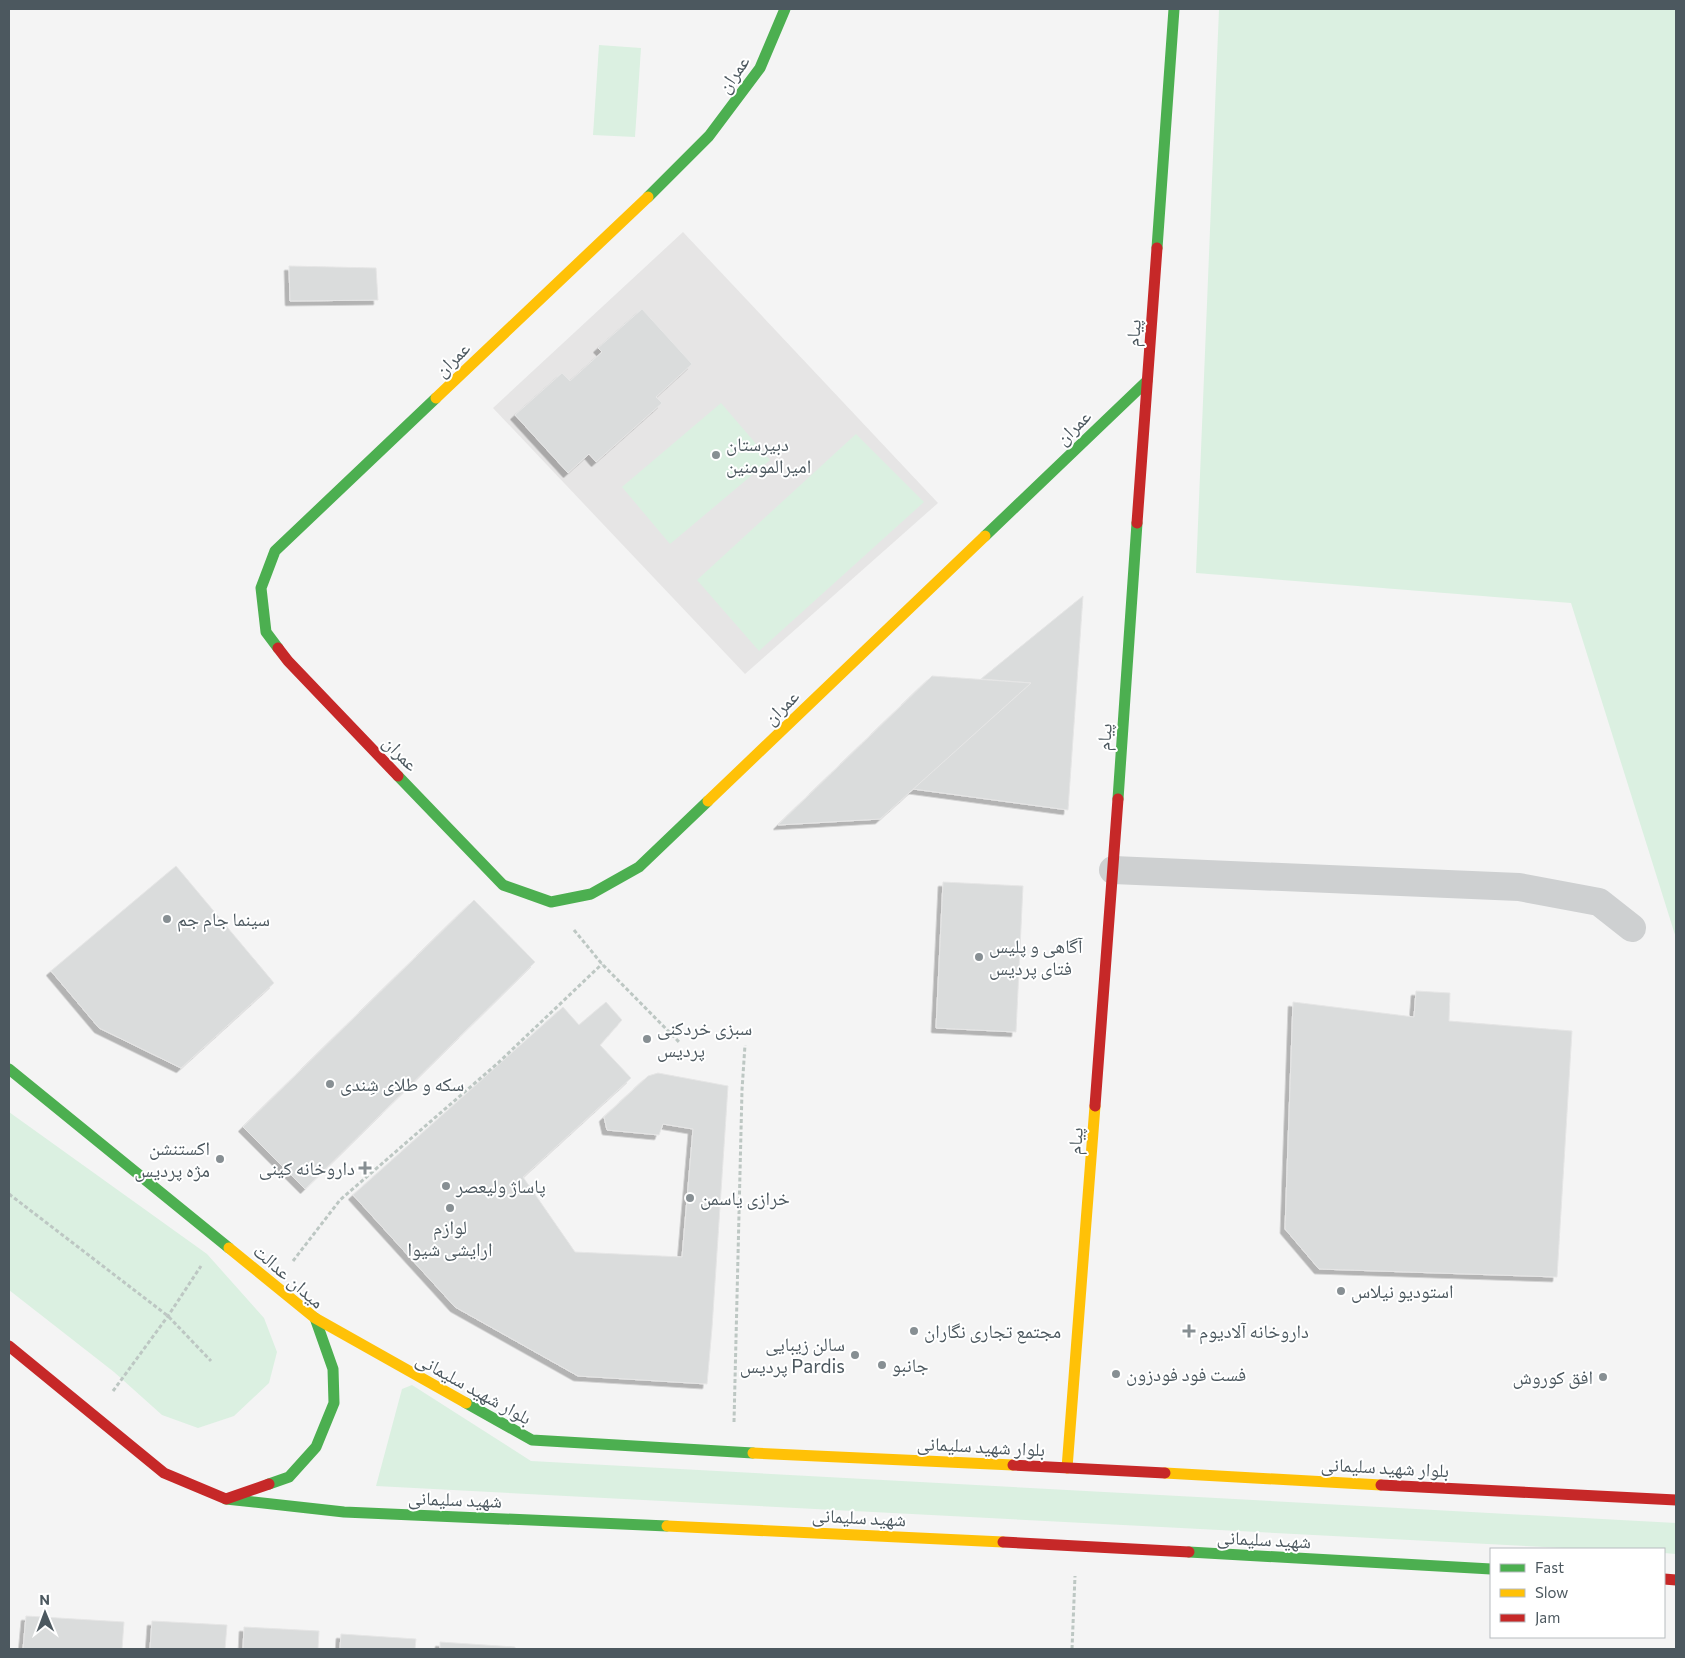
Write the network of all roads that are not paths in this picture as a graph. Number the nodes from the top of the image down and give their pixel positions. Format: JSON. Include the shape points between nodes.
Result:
{"nodes":[{"id":1,"x":785,"y":9,"type":"edge"},
{"id":2,"x":1174,"y":9,"type":"edge"},
{"id":3,"x":1147,"y":381,"type":"junction"},
{"id":4,"x":1113,"y":870,"type":"junction"},
{"id":5,"x":1632,"y":928,"type":"dead end"},
{"id":6,"x":9,"y":1069,"type":"edge"},
{"id":7,"x":315,"y":1318,"type":"junction"},
{"id":8,"x":9,"y":1346,"type":"edge"},
{"id":9,"x":1067,"y":1468,"type":"junction"},
{"id":10,"x":226,"y":1499,"type":"junction"},
{"id":11,"x":1676,"y":1500,"type":"edge"},
{"id":12,"x":1490,"y":1569,"type":"edge"}],
"edges":[{"from":1,"to":3,"type":"main road","name":"عمران","via":[[760,68],[709,136],[275,551],[261,588],[266,632],[288,661],[503,885],[551,902],[592,894],[639,867]]},
{"from":2,"to":3,"type":"main road","name":"پیام"},
{"from":3,"to":4,"type":"main road","name":"پیام"},
{"from":4,"to":5,"type":"street","via":[[1519,887],[1599,902]]},
{"from":4,"to":9,"type":"main road","name":"پیام"},
{"from":6,"to":7,"type":"main road","name":"میدان عدالت"},
{"from":7,"to":9,"type":"main road","name":"بلوار شهید سلیمانی","via":[[532,1440]]},
{"from":7,"to":10,"type":"main road","name":"میدان عدالت","via":[[333,1369],[334,1403],[316,1447],[289,1477]]},
{"from":8,"to":10,"type":"main road","via":[[164,1473]]},
{"from":9,"to":11,"type":"main road","name":"بلوار شهید سلیمانی"},
{"from":10,"to":12,"type":"main road","name":"شهید سلیمانی","via":[[344,1512]]}]}
